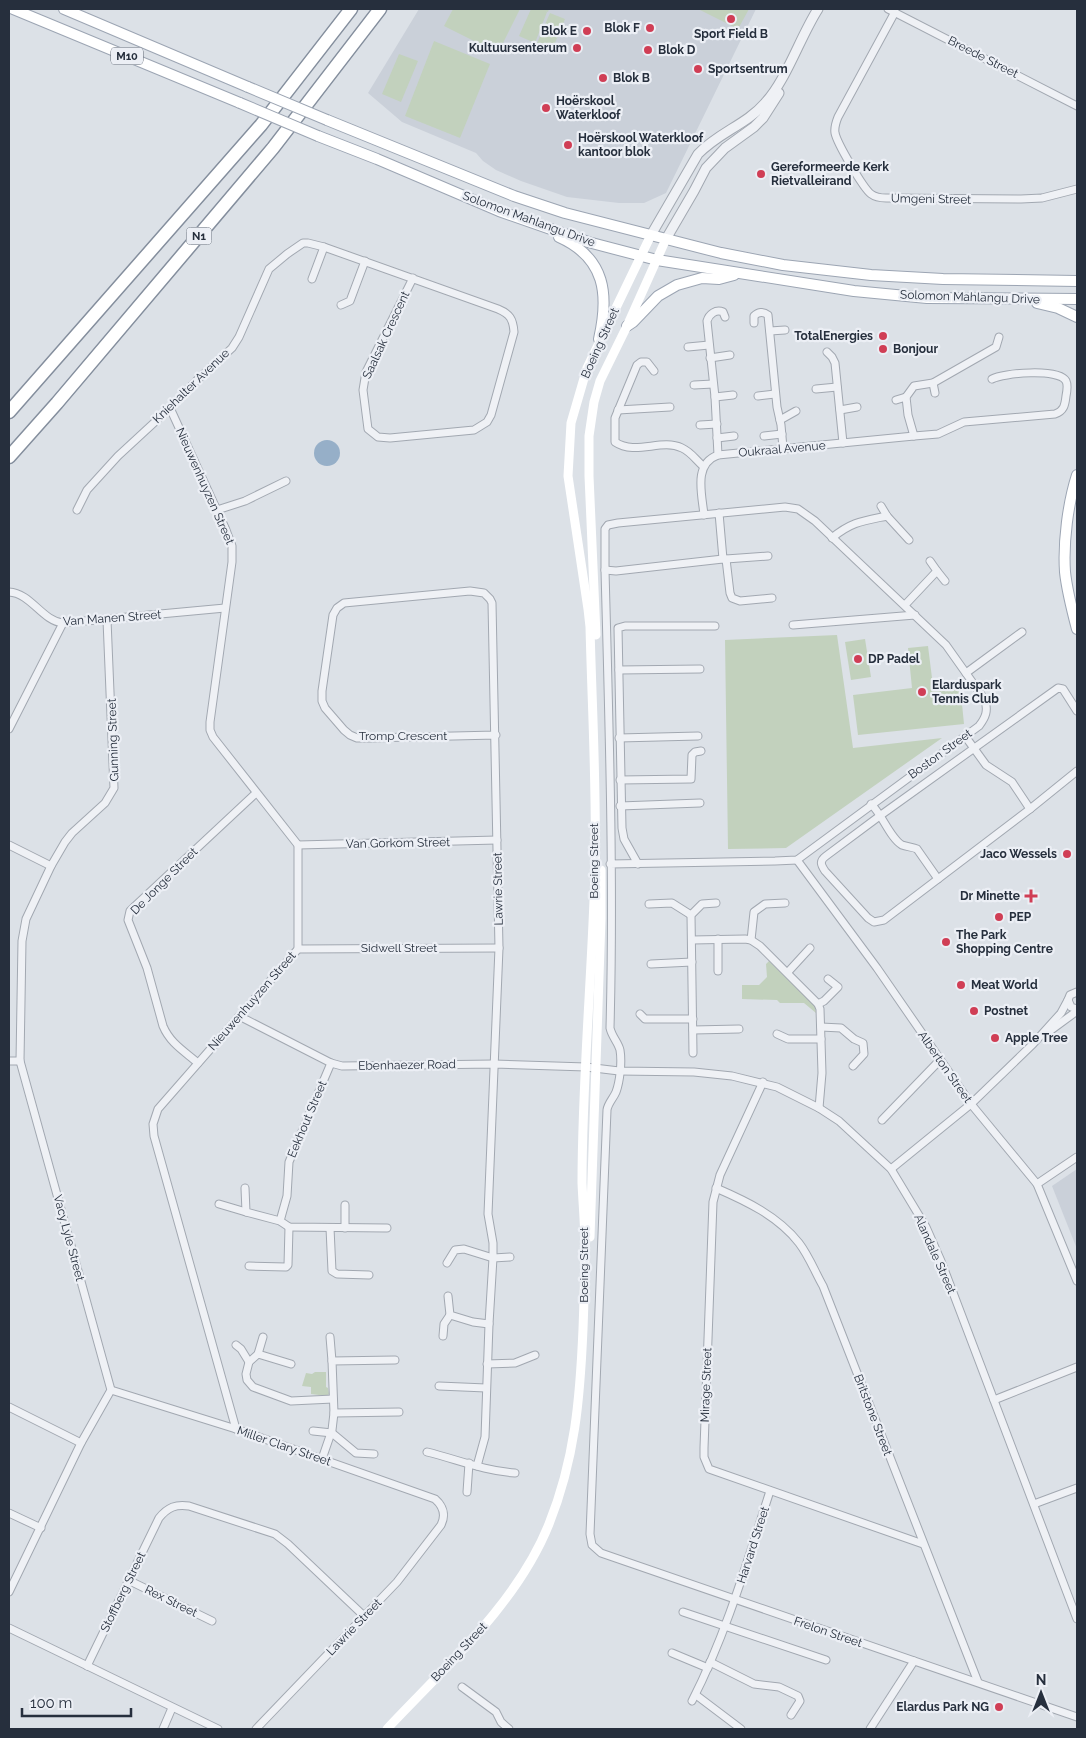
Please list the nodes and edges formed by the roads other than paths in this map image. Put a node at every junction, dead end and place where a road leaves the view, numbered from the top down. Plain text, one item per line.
1 (13, 9) edge
2 (64, 9) edge
3 (351, 9) edge
4 (380, 9) edge
5 (818, 9) edge
6 (823, 9) edge
7 (891, 11) edge
8 (1077, 106) edge
9 (1077, 190) edge
10 (499, 211) junction
11 (651, 235) junction
12 (666, 238) junction
13 (324, 246) junction
14 (640, 256) junction
15 (657, 260) junction
16 (365, 261) junction
17 (740, 274) junction
18 (1077, 274) edge
19 (413, 278) junction
20 (312, 279) dead end
21 (1048, 281) junction
22 (1077, 281) edge
23 (1019, 299) junction
24 (1077, 299) edge
25 (341, 305) dead end
26 (726, 317) dead end
27 (1077, 317) edge
28 (512, 318) joint
29 (754, 323) dead end
30 (627, 326) junction
31 (785, 330) dead end
32 (770, 331) junction
33 (1000, 337) dead end
34 (599, 339) junction
35 (709, 345) junction
36 (688, 347) dead end
37 (827, 352) dead end
38 (730, 355) dead end
39 (710, 358) junction
40 (654, 371) dead end
41 (937, 378) junction
42 (992, 379) dead end
43 (713, 384) junction
44 (694, 385) dead end
45 (837, 387) junction
46 (816, 389) dead end
47 (935, 393) dead end
48 (776, 394) junction
49 (733, 395) dead end
50 (758, 396) dead end
51 (714, 397) junction
52 (906, 397) junction
53 (896, 400) dead end
54 (670, 407) dead end
55 (857, 407) dead end
56 (170, 408) junction
57 (618, 410) junction
58 (840, 410) junction
59 (9, 412) edge
60 (796, 412) dead end
61 (780, 420) junction
62 (716, 424) junction
63 (700, 425) dead end
64 (782, 434) junction
65 (734, 436) dead end
66 (764, 436) dead end
67 (914, 436) junction
68 (718, 438) junction
69 (843, 443) junction
70 (783, 448) junction
71 (718, 455) junction
72 (9, 456) edge
73 (703, 466) junction
74 (1077, 474) edge
75 (286, 481) dead end
76 (881, 506) dead end
77 (77, 510) dead end
78 (217, 510) junction
79 (720, 513) junction
80 (704, 515) junction
81 (887, 516) junction
82 (604, 532) joint
83 (832, 538) junction
84 (909, 540) dead end
85 (768, 556) dead end
86 (725, 560) junction
87 (930, 561) dead end
88 (605, 570) junction
89 (937, 571) junction
90 (944, 581) dead end
91 (9, 592) edge
92 (446, 593) joint
93 (772, 598) dead end
94 (905, 605) junction
95 (225, 608) junction
96 (915, 615) junction
97 (107, 620) junction
98 (63, 623) junction
99 (793, 625) dead end
100 (715, 626) dead end
101 (1077, 629) edge
102 (1022, 632) dead end
103 (700, 668) dead end
104 (619, 670) junction
105 (966, 673) junction
106 (1077, 711) edge
107 (9, 729) edge
108 (496, 735) junction
109 (698, 736) dead end
110 (965, 736) junction
111 (620, 738) junction
112 (975, 749) junction
113 (701, 751) dead end
114 (1077, 771) edge
115 (620, 780) junction
116 (256, 793) junction
117 (700, 804) dead end
118 (871, 804) junction
119 (620, 806) junction
120 (1030, 809) junction
121 (880, 815) junction
122 (497, 840) junction
123 (9, 845) edge
124 (298, 845) junction
125 (797, 860) junction
126 (610, 864) junction
127 (638, 864) junction
128 (50, 866) junction
129 (938, 878) junction
130 (716, 903) dead end
131 (786, 903) dead end
132 (649, 904) dead end
133 (691, 915) junction
134 (718, 939) junction
135 (692, 940) junction
136 (751, 940) junction
137 (499, 948) junction
138 (810, 948) dead end
139 (298, 949) junction
140 (692, 962) junction
141 (651, 964) dead end
142 (718, 971) dead end
143 (788, 972) junction
144 (828, 978) dead end
145 (1077, 992) edge
146 (1068, 1000) junction
147 (818, 1004) junction
148 (1077, 1010) edge
149 (640, 1014) dead end
150 (239, 1016) junction
151 (693, 1019) junction
152 (821, 1027) junction
153 (739, 1029) dead end
154 (693, 1030) junction
155 (777, 1034) dead end
156 (821, 1038) junction
157 (1033, 1044) junction
158 (693, 1053) dead end
159 (940, 1060) junction
160 (9, 1061) edge
161 (20, 1061) junction
162 (198, 1063) junction
163 (331, 1063) junction
164 (494, 1064) junction
165 (853, 1066) dead end
166 (590, 1067) junction
167 (620, 1071) junction
168 (763, 1082) junction
169 (971, 1104) junction
170 (819, 1108) junction
171 (882, 1120) dead end
172 (1077, 1157) edge
173 (891, 1169) junction
174 (1037, 1184) junction
175 (245, 1188) dead end
176 (716, 1188) junction
177 (219, 1204) dead end
178 (345, 1205) dead end
179 (246, 1212) junction
180 (280, 1221) junction
181 (289, 1227) junction
182 (330, 1228) junction
183 (345, 1228) junction
184 (388, 1228) dead end
185 (510, 1257) dead end
186 (493, 1258) junction
187 (447, 1263) dead end
188 (249, 1266) dead end
189 (369, 1275) dead end
190 (1077, 1281) edge
191 (448, 1296) dead end
192 (450, 1315) junction
193 (489, 1324) junction
194 (444, 1336) dead end
195 (263, 1337) dead end
196 (330, 1337) dead end
197 (236, 1345) dead end
198 (258, 1354) junction
199 (535, 1355) dead end
200 (395, 1360) dead end
201 (332, 1361) junction
202 (250, 1362) junction
203 (291, 1364) dead end
204 (487, 1364) junction
205 (1077, 1367) edge
206 (439, 1386) dead end
207 (486, 1388) junction
208 (111, 1390) junction
209 (333, 1399) junction
210 (994, 1400) junction
211 (9, 1407) edge
212 (399, 1412) dead end
213 (334, 1413) junction
214 (236, 1429) junction
215 (313, 1430) dead end
216 (332, 1433) junction
217 (81, 1443) junction
218 (427, 1452) dead end
219 (374, 1454) dead end
220 (322, 1459) junction
221 (468, 1463) junction
222 (477, 1466) junction
223 (514, 1473) dead end
224 (1077, 1488) edge
225 (770, 1491) junction
226 (467, 1492) dead end
227 (1034, 1504) junction
228 (9, 1513) edge
229 (444, 1518) joint
230 (41, 1528) junction
231 (590, 1534) joint
232 (923, 1544) junction
233 (130, 1581) junction
234 (9, 1592) edge
235 (735, 1599) junction
236 (684, 1612) dead end
237 (364, 1616) junction
238 (1077, 1619) edge
239 (212, 1621) dead end
240 (726, 1626) junction
241 (9, 1628) edge
242 (672, 1653) dead end
243 (826, 1660) dead end
244 (914, 1661) junction
245 (709, 1665) junction
246 (87, 1666) junction
247 (978, 1682) junction
248 (462, 1688) dead end
249 (172, 1708) junction
250 (791, 1716) dead end
251 (1077, 1717) edge
252 (163, 1729) edge
253 (218, 1729) edge
254 (256, 1729) edge
255 (386, 1729) edge
256 (391, 1729) edge
257 (509, 1729) edge
258 (741, 1729) edge
259 (870, 1729) edge

1 - 10 main road, Solomon Mahlangu Drive / M10, bridge
2 - 11 main road, Solomon Mahlangu Drive / M10, bridge
3 - 59 highway, N1
4 - 72 highway, N1
5 - 11 street, Boeing Street
6 - 12 street, Boeing Street
7 - 8 street, Breede Street
7 - 9 street, Umgeni Street
10 - 14 main road, Solomon Mahlangu Drive
10 - 34 main road
11 - 12 main road, Solomon Mahlangu Drive
11 - 14 main road, Boeing Street
12 - 15 main road, Boeing Street
12 - 21 main road, Solomon Mahlangu Drive
13 - 16 street, Kniehalter Avenue
13 - 20 street
13 - 56 street, Kniehalter Avenue
14 - 15 main road, Solomon Mahlangu Drive
14 - 34 main road, Boeing Street
15 - 17 main road, Solomon Mahlangu Drive
15 - 30 main road, Boeing Street
16 - 19 street, Kniehalter Avenue
16 - 25 street
17 - 23 main road, Solomon Mahlangu Drive
17 - 30 main road
18 - 21 main road
19 - 28 street, Kniehalter Avenue
19 - 28 street, Saalsak Crescent
21 - 22 main road, Solomon Mahlangu Drive
23 - 24 main road, Solomon Mahlangu Drive
23 - 27 main road
26 - 35 street
29 - 32 street
30 - 166 main road, Boeing Street
31 - 32 street
32 - 48 street
33 - 41 street
34 - 166 main road, Boeing Street
35 - 36 street
35 - 39 street
37 - 45 street
38 - 39 street
39 - 43 street
40 - 57 street
41 - 47 street
41 - 52 street
42 - 67 street, Oukraal Avenue
43 - 44 street
43 - 51 street
45 - 46 street
45 - 58 street
48 - 50 street
48 - 61 street
49 - 51 street
51 - 62 street
52 - 53 street
52 - 67 street
54 - 57 street
55 - 58 street
56 - 77 street, Kniehalter Avenue
56 - 78 street, Nieuwenhuyzen Street
57 - 73 street
58 - 69 street
60 - 61 street
61 - 64 street
62 - 63 street
62 - 68 street
64 - 66 street
64 - 70 street
65 - 68 street
67 - 69 street, Oukraal Avenue
68 - 71 street
69 - 70 street, Oukraal Avenue
70 - 71 street, Oukraal Avenue
71 - 73 street
73 - 80 street
74 - 101 main road
75 - 78 street
76 - 81 street
78 - 95 street, Nieuwenhuyzen Street
79 - 80 street, Boston Street
79 - 83 street, Boston Street
79 - 86 street
80 - 82 street, Boston Street
81 - 83 street
81 - 84 street
82 - 88 street, Boeing Street
83 - 94 street, Boston Street
85 - 86 street
86 - 88 street
86 - 93 street
87 - 89 street
88 - 126 street, Boeing Street
89 - 90 street
89 - 94 street
91 - 98 street, Van Manen Street
92 - 108 street, Lawrie Street
92 - 108 street, Tromp Crescent
94 - 96 street, Boston Street
95 - 97 street, Van Manen Street
95 - 116 street, Nieuwenhuyzen Street
96 - 99 street
96 - 105 street, Boston Street
97 - 98 street, Van Manen Street
97 - 128 street, Gunning Street
98 - 107 street
100 - 104 street
102 - 105 street
103 - 104 street
104 - 111 street
105 - 110 street, Boston Street
106 - 112 street
108 - 122 street, Lawrie Street
109 - 111 street
110 - 112 street
110 - 118 street, Boston Street
111 - 115 street
112 - 120 street
112 - 121 street
113 - 115 street
114 - 120 street
115 - 119 street
116 - 124 street, Nieuwenhuyzen Street
116 - 162 street, De Jonge Street
117 - 119 street
118 - 121 street
118 - 125 street, Boston Street
119 - 127 street
120 - 129 street
121 - 129 street
121 - 129 street
122 - 124 street, Van Gorkom Street
122 - 137 street, Lawrie Street
123 - 128 street
124 - 139 street, Nieuwenhuyzen Street
125 - 127 street
125 - 159 street, Alberton Street
126 - 127 street
126 - 167 street, Boeing Street
128 - 161 street, Vacy Lyle Street
130 - 133 street
131 - 136 street
132 - 133 street
133 - 135 street
134 - 135 street
134 - 136 street
134 - 142 street
135 - 140 street
136 - 143 street
137 - 139 street, Sidwell Street
137 - 164 street, Lawrie Street
138 - 143 street
139 - 150 street, Nieuwenhuyzen Street
140 - 141 street
140 - 151 street
143 - 147 street
144 - 147 street
145 - 146 street
146 - 148 street
146 - 157 street
147 - 152 street
148 - 157 street
149 - 151 street
150 - 162 street, Nieuwenhuyzen Street
150 - 163 street, Ebenhaezer Road
151 - 154 street
152 - 156 street
152 - 165 street
153 - 154 street
154 - 158 street
155 - 156 street
156 - 170 street
157 - 169 street
159 - 169 street, Alberton Street
159 - 171 street
160 - 161 street
161 - 208 street, Vacy Lyle Street
162 - 214 street, Nieuwenhuyzen Street
163 - 164 street, Ebenhaezer Road
163 - 180 street, Eekhout Street
164 - 166 street, Ebenhaezer Road
164 - 186 street, Lawrie Street
166 - 167 street, Alandale Street
166 - 255 main road, Boeing Street
166 - 256 main road, Boeing Street
167 - 168 street, Alandale Street
167 - 231 street, Boeing Street
168 - 170 street, Alandale Street
168 - 176 street, Mirage Street
169 - 173 street
169 - 174 street, Alberton Street
170 - 173 street, Alandale Street
172 - 174 street
173 - 210 street, Alandale Street
174 - 190 street, Alberton Street
175 - 179 street
176 - 225 street, Mirage Street
176 - 232 street, Britstone Street
177 - 179 street
178 - 183 street
179 - 180 street
180 - 181 street
181 - 182 street
181 - 188 street
182 - 183 street
182 - 189 street
183 - 184 street
185 - 186 street
186 - 187 street
186 - 193 street, Lawrie Street
191 - 192 street
192 - 193 street
192 - 194 street
193 - 204 street, Lawrie Street
195 - 198 street
196 - 201 street
197 - 202 street
198 - 202 street
198 - 203 street
199 - 204 street
200 - 201 street
201 - 209 street
202 - 209 street
204 - 207 street, Lawrie Street
205 - 210 street
206 - 207 street
207 - 222 street, Lawrie Street
208 - 214 street, Miller Clary Street
208 - 217 street
209 - 213 street
210 - 227 street, Alandale Street
211 - 217 street
212 - 213 street
213 - 216 street
214 - 220 street, Miller Clary Street
215 - 216 street
216 - 219 street
216 - 220 street
217 - 230 street
218 - 221 street
220 - 229 street, Miller Clary Street
221 - 222 street
221 - 226 street
222 - 223 street
224 - 227 street
225 - 232 street, Mirage Street
225 - 235 street, Harvard Street
227 - 238 street, Alandale Street
228 - 230 street
229 - 237 street, Lawrie Street
230 - 234 street
231 - 235 street, Frelon Street
232 - 247 street, Britstone Street
233 - 237 street, Stoffberg Street
233 - 239 street, Rex Street
233 - 246 street, Stoffberg Street
235 - 240 street, Harvard Street
235 - 244 street, Frelon Street
236 - 240 street
237 - 254 street, Lawrie Street
240 - 243 street
240 - 245 street, Harvard Street
241 - 246 street
242 - 245 street
244 - 247 street, Frelon Street
244 - 259 street
245 - 250 street
245 - 258 street, Harvard Street
246 - 249 street
247 - 251 street, Frelon Street
248 - 257 street
249 - 252 street
249 - 253 street

